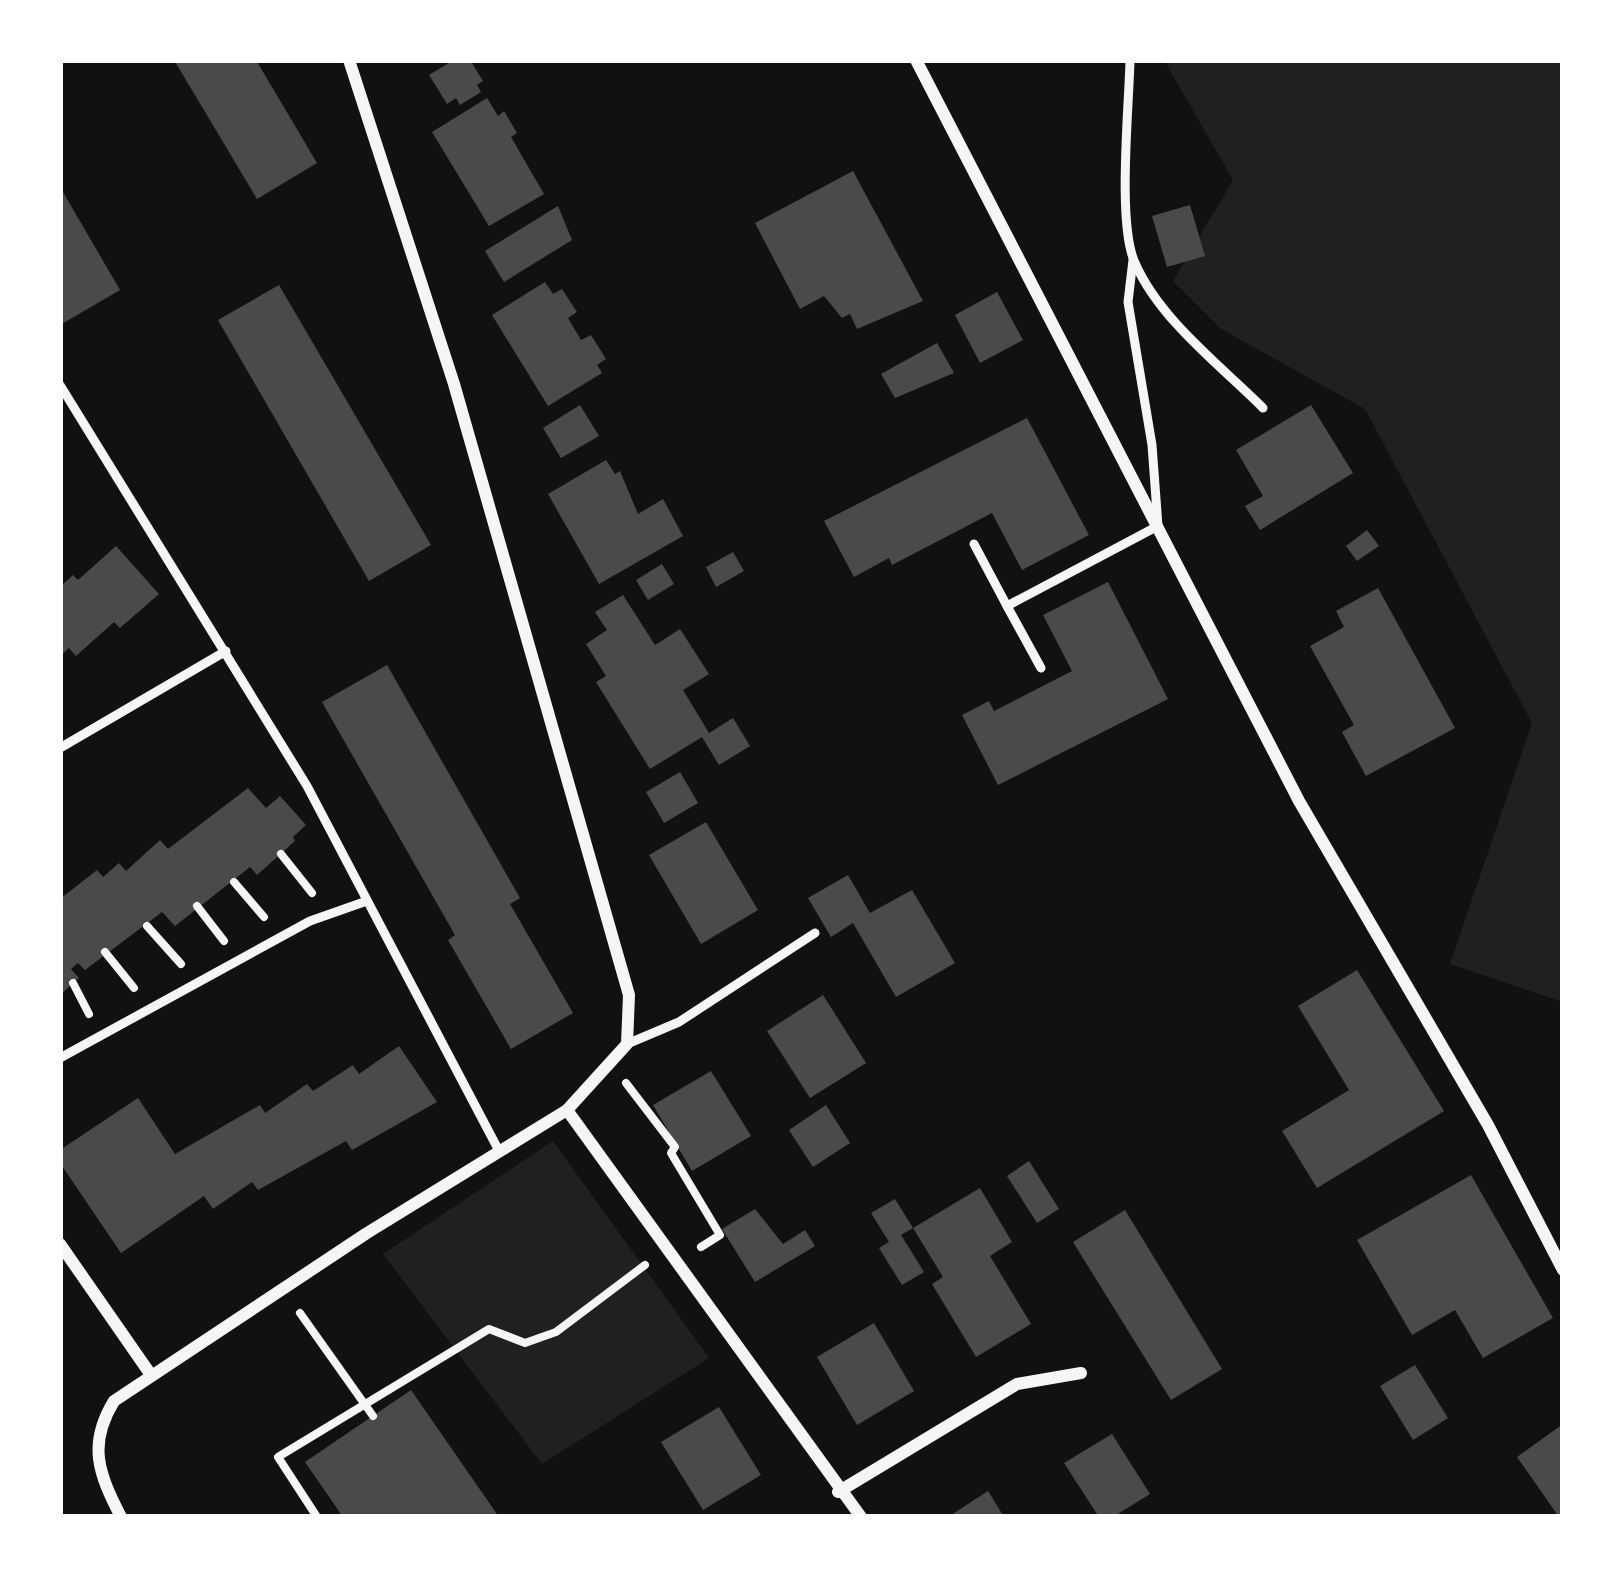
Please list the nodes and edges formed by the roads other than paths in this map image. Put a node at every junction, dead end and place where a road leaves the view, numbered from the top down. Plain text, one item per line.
1 (349, 60) edge
2 (916, 60) edge
3 (1130, 60) edge
4 (1133, 260) junction
5 (60, 385) edge
6 (1263, 409) dead end
7 (1158, 526) junction
8 (974, 544) dead end
9 (1007, 606) junction
10 (226, 651) junction
11 (1041, 668) dead end
12 (60, 748) edge
13 (364, 902) junction
14 (815, 933) dead end
15 (626, 1044) junction
16 (60, 1058) edge
17 (567, 1109) junction
18 (498, 1149) junction
19 (60, 1244) edge
20 (1563, 1270) edge
21 (1081, 1373) dead end
22 (151, 1375) junction
23 (838, 1492) junction
24 (122, 1517) edge
25 (861, 1517) edge

1 - 15 street
2 - 7 street
3 - 4 lane
4 - 6 lane
4 - 7 lane
5 - 10 lane
7 - 9 lane
7 - 20 street
8 - 9 lane
9 - 11 lane
10 - 12 lane
10 - 13 lane
13 - 16 lane
13 - 18 lane
14 - 15 lane
15 - 17 street
17 - 18 street
17 - 23 street
18 - 22 street
19 - 22 street
21 - 23 street
22 - 24 street
23 - 25 street

